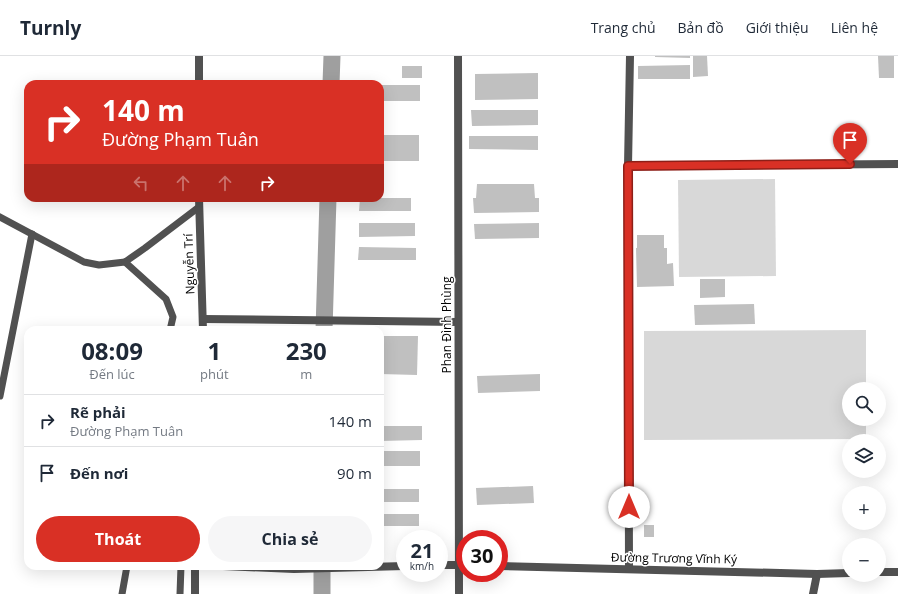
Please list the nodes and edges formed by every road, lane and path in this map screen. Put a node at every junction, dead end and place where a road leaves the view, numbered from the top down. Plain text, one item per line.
1 (199, 56) edge
2 (458, 56) edge
3 (630, 56) edge
4 (199, 80) edge
5 (898, 164) edge
6 (628, 166) junction
7 (199, 202) edge
8 (199, 207) junction
9 (0, 217) edge
10 (32, 234) junction
11 (125, 262) junction
12 (203, 319) junction
13 (458, 322) junction
14 (171, 326) edge
15 (203, 326) edge
16 (0, 396) edge
17 (461, 530) edge
18 (384, 566) edge
19 (396, 566) edge
20 (508, 566) edge
21 (629, 569) junction
22 (126, 570) edge
23 (181, 570) edge
24 (195, 570) edge
25 (886, 572) edge
26 (898, 572) edge
27 (842, 573) edge
28 (818, 574) junction
29 (460, 582) edge
30 (122, 594) edge
31 (180, 594) edge
32 (195, 594) edge
33 (459, 594) edge
34 (813, 594) edge

1 - 4 street
2 - 13 street, Phan Đình Phùng
3 - 6 street
5 - 6 street
6 - 21 street
7 - 8 street, Nguyễn Trí
8 - 11 lane
8 - 12 street, Nguyễn Trí
9 - 10 lane
10 - 11 lane
10 - 16 lane
11 - 14 lane
12 - 13 street
12 - 15 street, Nguyễn Trí
13 - 17 street, Phan Đình Phùng
18 - 19 street
20 - 21 street, Đường Trương Vĩnh Ký
21 - 28 street, Đường Trương Vĩnh Ký
22 - 30 lane
23 - 31 lane
24 - 32 street
25 - 26 street
27 - 28 street, Đường Trương Vĩnh Ký
28 - 34 street
29 - 33 street, Phan Đình Phùng

